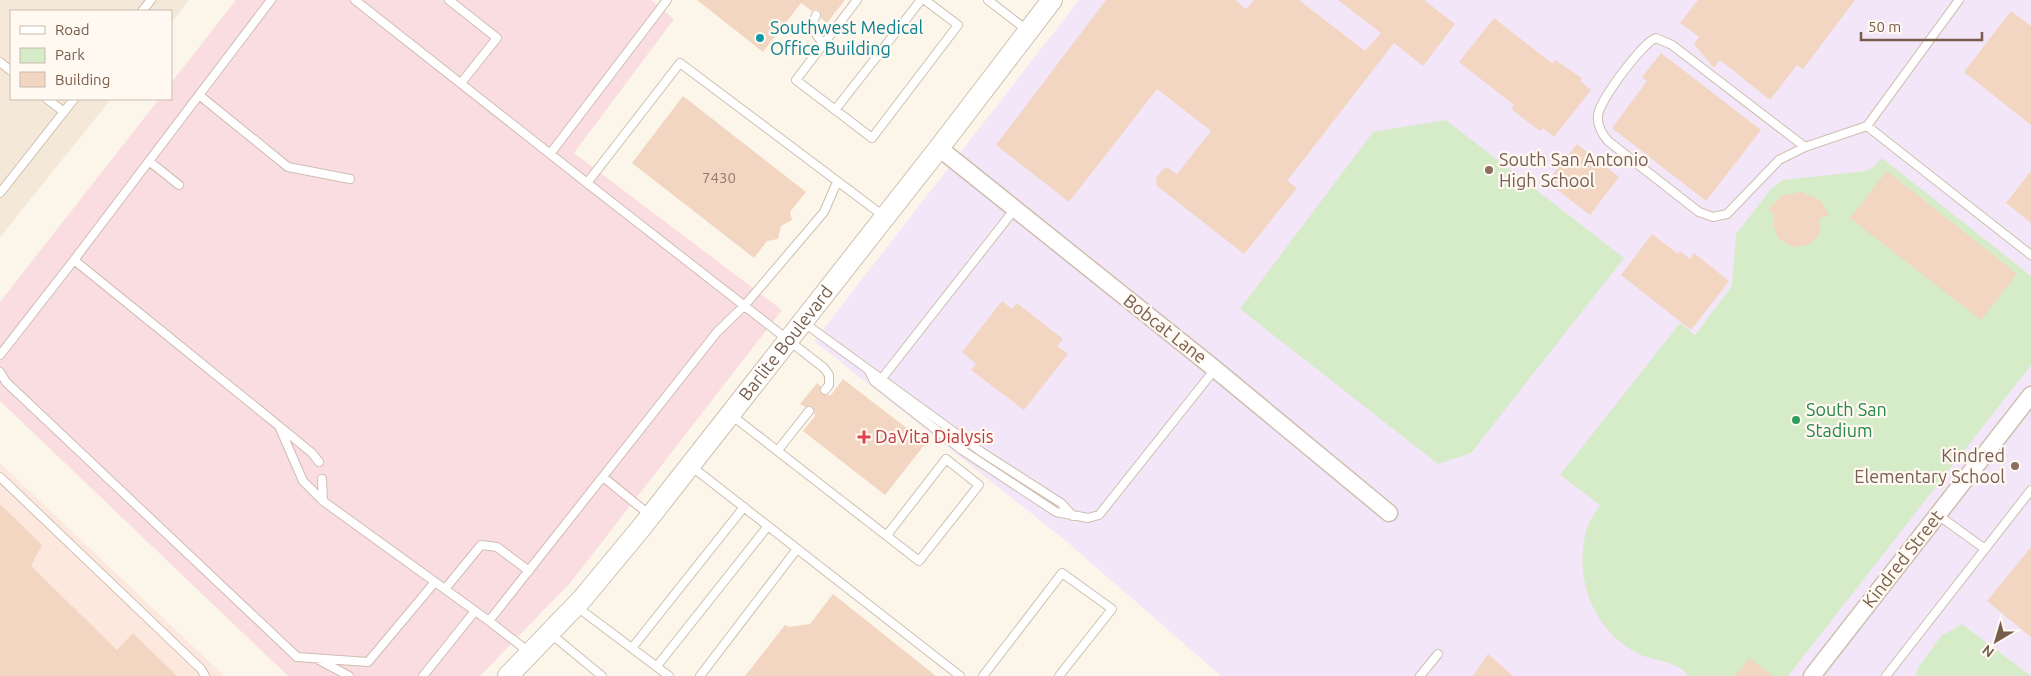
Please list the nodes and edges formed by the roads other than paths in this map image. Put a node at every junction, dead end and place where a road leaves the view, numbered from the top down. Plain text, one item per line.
1 (151, 0) edge
2 (271, 0) edge
3 (355, 0) edge
4 (449, 0) edge
5 (667, 0) edge
6 (856, 0) edge
7 (921, 0) edge
8 (925, 0) edge
9 (988, 0) edge
10 (1052, 0) edge
11 (1959, 0) edge
12 (143, 10) edge
13 (816, 15) dead end
14 (1028, 31) junction
15 (823, 44) junction
16 (0, 62) edge
17 (10, 70) edge
18 (461, 84) junction
19 (199, 95) junction
20 (48, 100) edge
21 (73, 100) edge
22 (835, 110) junction
23 (64, 112) junction
24 (1867, 126) junction
25 (1806, 147) junction
26 (939, 148) junction
27 (550, 154) junction
28 (149, 161) junction
29 (350, 179) dead end
30 (837, 182) junction
31 (587, 183) junction
32 (179, 185) dead end
33 (0, 193) edge
34 (1014, 210) junction
35 (884, 217) junction
36 (2031, 255) edge
37 (74, 260) junction
38 (745, 305) junction
39 (802, 321) junction
40 (788, 338) junction
41 (0, 355) edge
42 (1215, 369) junction
43 (869, 371) junction
44 (0, 372) edge
45 (882, 377) junction
46 (825, 390) dead end
47 (2028, 405) edge
48 (809, 411) dead end
49 (730, 414) junction
50 (279, 426) junction
51 (778, 450) junction
52 (319, 462) dead end
53 (690, 465) junction
54 (0, 477) edge
55 (603, 477) junction
56 (322, 479) dead end
57 (2031, 490) edge
58 (323, 501) junction
59 (744, 507) junction
60 (1389, 513) dead end
61 (1938, 515) junction
62 (650, 516) junction
63 (1073, 516) junction
64 (768, 526) junction
65 (887, 536) junction
66 (798, 549) junction
67 (1984, 549) junction
68 (528, 572) junction
69 (434, 582) junction
70 (445, 589) junction
71 (576, 605) junction
72 (475, 611) junction
73 (489, 621) junction
74 (549, 633) junction
75 (632, 648) junction
76 (530, 653) junction
77 (1438, 654) dead end
78 (316, 658) junction
79 (657, 666) junction
80 (205, 676) edge
81 (349, 676) edge
82 (423, 676) edge
83 (508, 676) edge
84 (602, 676) edge
85 (669, 676) edge
86 (700, 676) edge
87 (960, 676) edge
88 (983, 676) edge
89 (1059, 676) edge
90 (1420, 676) edge
91 (1812, 676) edge
92 (1886, 676) edge

1 - 12 lane
2 - 19 lane
3 - 18 lane
4 - 18 lane
5 - 27 lane
6 - 15 lane
7 - 22 lane
8 - 22 lane
9 - 14 lane
10 - 14 street, Barlite Boulevard
11 - 24 lane
13 - 15 lane
14 - 26 street, Barlite Boulevard
15 - 22 lane
16 - 17 lane
18 - 27 lane
19 - 28 lane
19 - 29 lane
20 - 23 lane
21 - 23 lane
23 - 33 lane
24 - 25 lane
24 - 36 lane
25 - 25 lane
26 - 34 street, Bobcat Lane
26 - 35 street, Barlite Boulevard
27 - 31 lane
28 - 32 lane
28 - 37 lane
30 - 31 lane
30 - 35 lane
30 - 38 lane
31 - 38 lane
34 - 42 street, Bobcat Lane
34 - 45 lane
35 - 39 street, Barlite Boulevard
37 - 41 lane
37 - 50 lane
38 - 40 lane
38 - 55 lane
39 - 40 street, Barlite Boulevard
39 - 43 lane
40 - 46 lane
40 - 49 street, Barlite Boulevard
42 - 60 street, Bobcat Lane
42 - 63 lane
43 - 45 lane
43 - 63 lane
44 - 78 lane
45 - 63 lane
47 - 61 street, Kindred Street
48 - 51 lane
49 - 51 lane
49 - 53 street, Barlite Boulevard
50 - 52 lane
50 - 58 lane
51 - 65 lane
53 - 59 lane
53 - 62 street, Barlite Boulevard
54 - 80 lane
55 - 62 lane
55 - 68 lane
56 - 58 lane
57 - 67 lane
58 - 69 lane
59 - 64 lane
59 - 75 lane
61 - 67 lane
61 - 91 street, Kindred Street
62 - 71 street, Barlite Boulevard
64 - 66 lane
64 - 79 lane
65 - 65 lane
66 - 86 lane
66 - 87 lane
67 - 92 lane
68 - 70 lane
68 - 73 lane
69 - 70 lane
69 - 78 lane
70 - 72 lane
71 - 74 street, Barlite Boulevard
71 - 75 lane
72 - 73 lane
72 - 82 lane
73 - 76 lane
74 - 76 street, Barlite Boulevard
74 - 84 lane
75 - 79 lane
76 - 83 street, Barlite Boulevard
77 - 90 lane
78 - 81 lane
79 - 85 lane
88 - 89 lane

